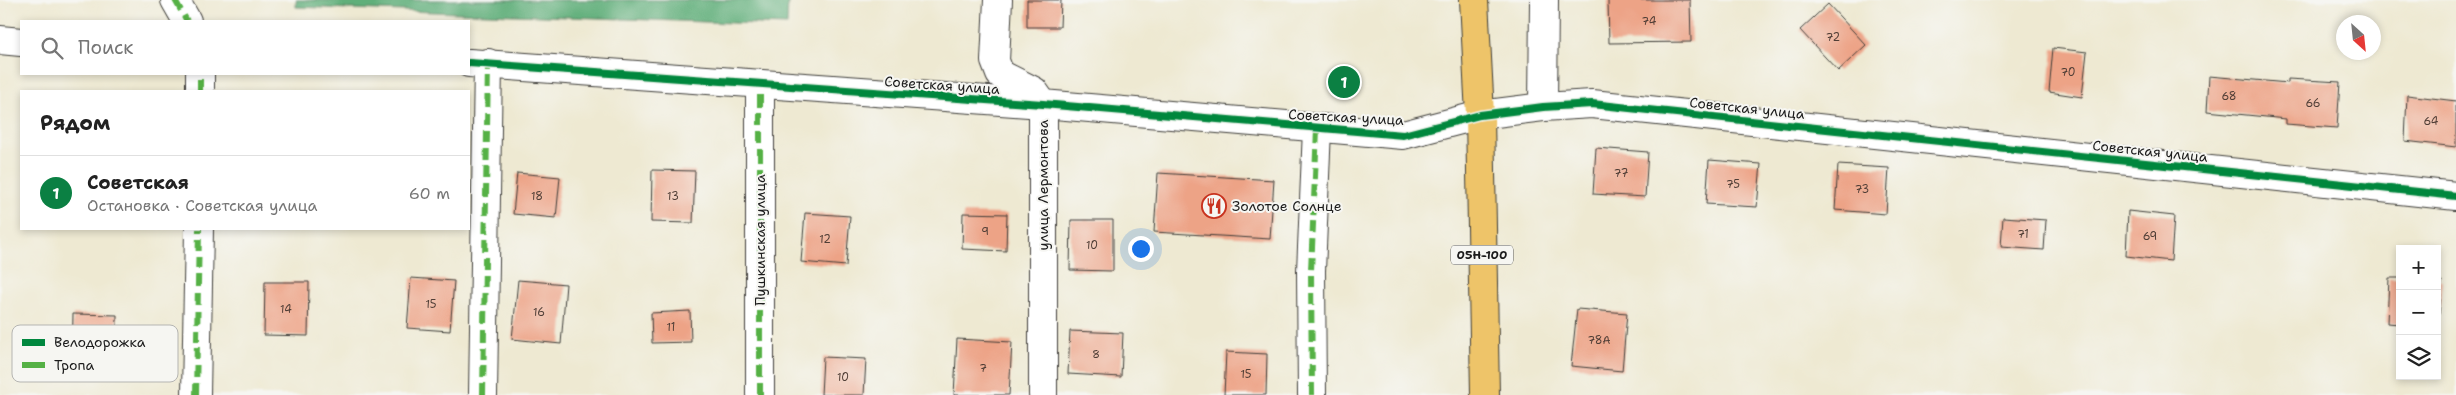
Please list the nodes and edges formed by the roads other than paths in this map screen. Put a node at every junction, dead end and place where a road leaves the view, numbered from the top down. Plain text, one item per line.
1 (175, 0) edge
2 (998, 0) edge
3 (1474, 0) edge
4 (1544, 0) edge
5 (186, 20) edge
6 (0, 40) edge
7 (20, 42) edge
8 (478, 63) edge
9 (200, 75) edge
10 (760, 85) junction
11 (200, 90) edge
12 (1043, 104) junction
13 (1543, 107) junction
14 (1480, 115) junction
15 (1316, 129) junction
16 (2456, 196) edge
17 (198, 230) edge
18 (196, 395) edge
19 (483, 395) edge
20 (760, 395) edge
21 (1042, 395) edge
22 (1312, 395) edge
23 (1485, 395) edge

1 - 5 street
2 - 12 street, улица Лермонтова
3 - 14 main road, 05Н-100
4 - 13 street
6 - 7 street
8 - 10 street, Советская улица
8 - 19 street
9 - 11 street
10 - 12 street, Советская улица
10 - 20 street, Пушкинская улица
12 - 15 street, Советская улица
12 - 21 street, улица Лермонтова
13 - 14 street, Советская улица
13 - 16 street, Советская улица
14 - 15 street, Советская улица
14 - 23 main road, 05Н-100
15 - 22 street
17 - 18 street

